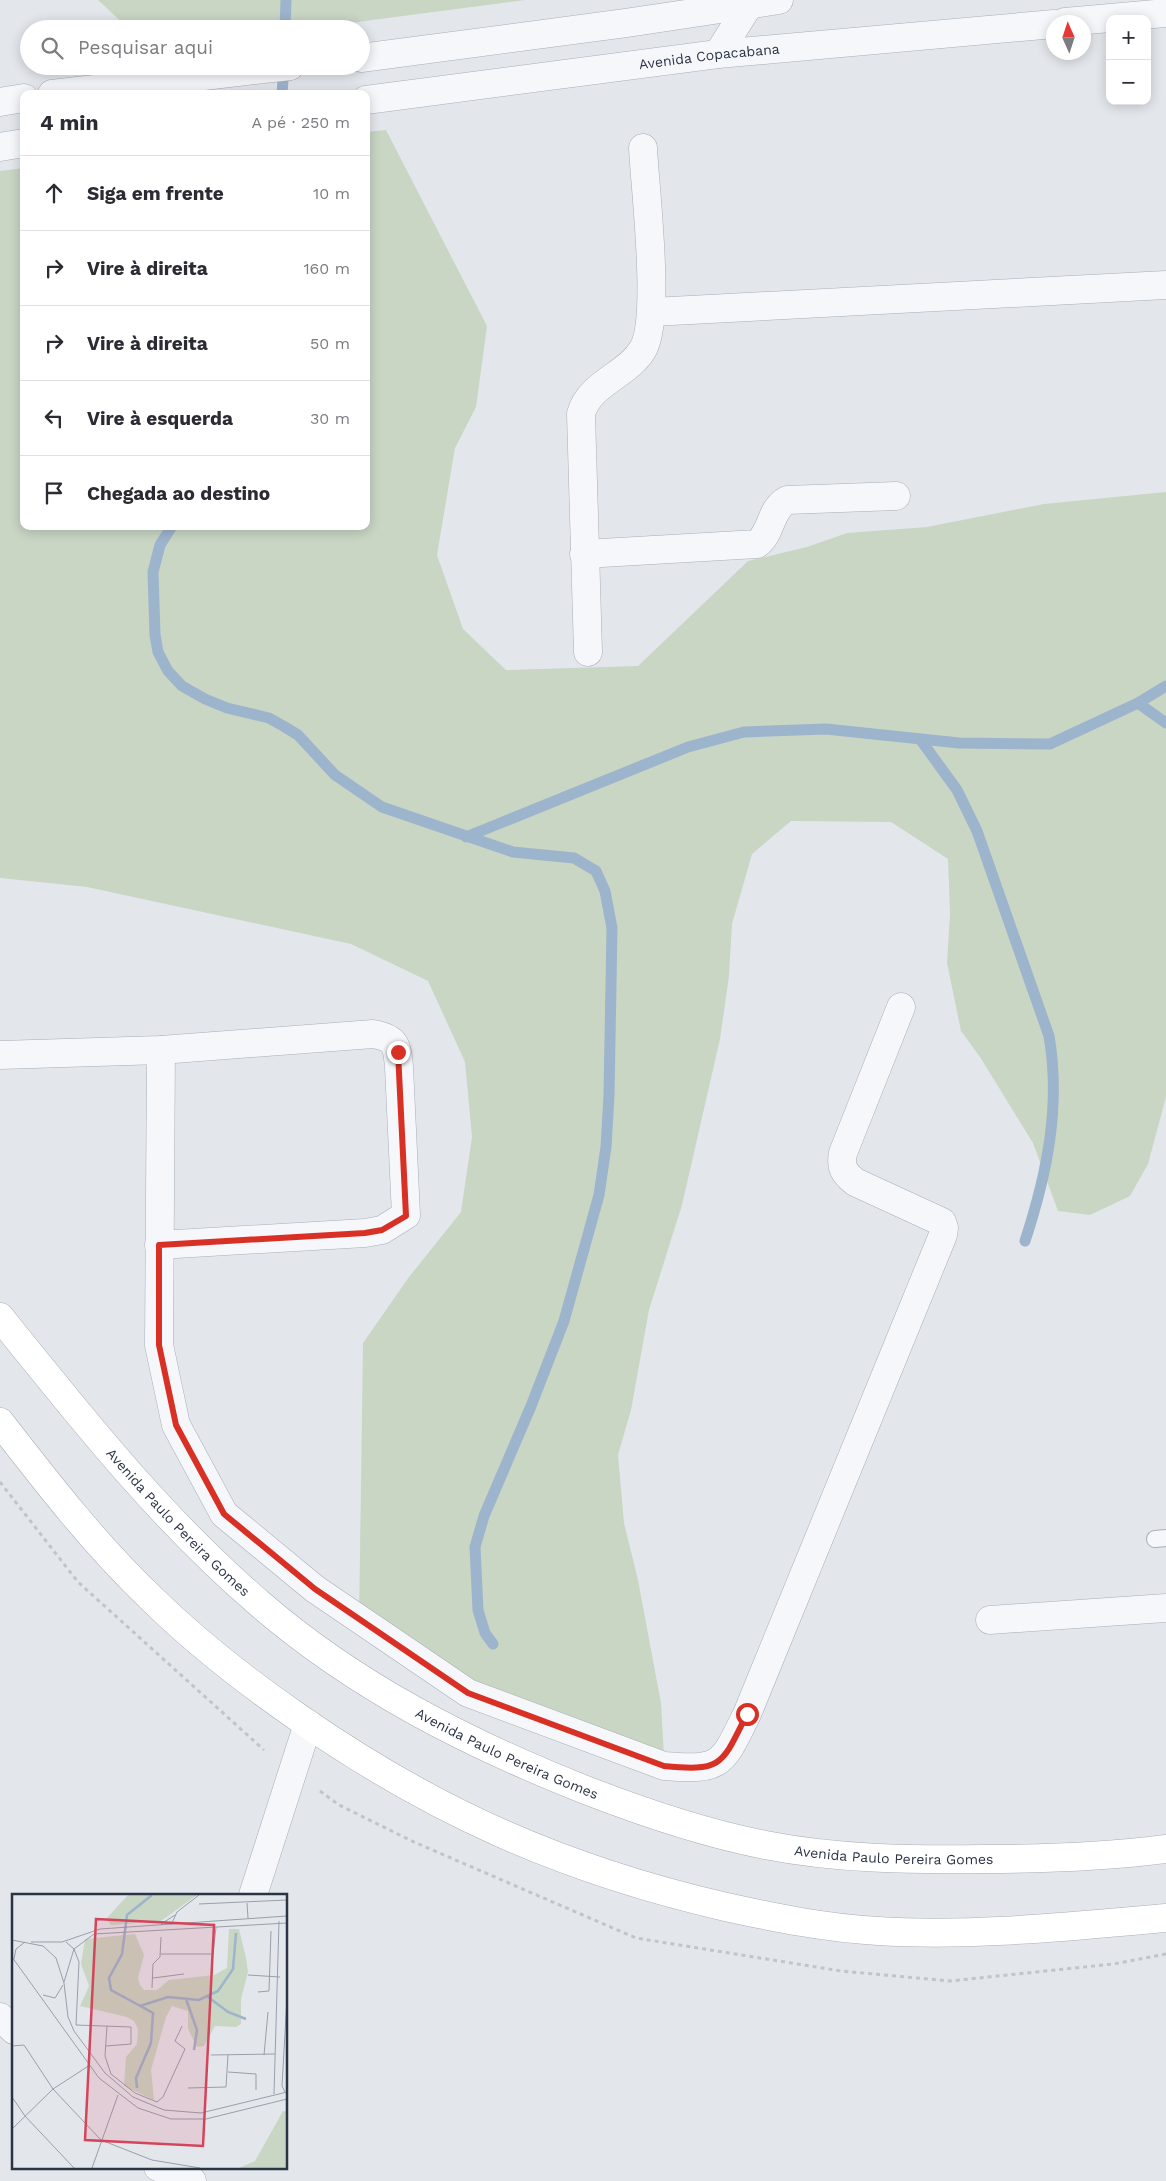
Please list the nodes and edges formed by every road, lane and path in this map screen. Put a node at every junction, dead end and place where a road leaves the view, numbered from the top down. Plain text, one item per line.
1 (658, 0) edge
2 (779, 0) edge
3 (752, 2) edge
4 (1166, 13) edge
5 (1091, 20) edge
6 (626, 23) junction
7 (1046, 25) edge
8 (718, 54) junction
9 (373, 57) edge
10 (214, 75) edge
11 (86, 90) edge
12 (20, 99) edge
13 (370, 100) edge
14 (0, 102) edge
15 (20, 144) edge
16 (0, 147) edge
17 (643, 148) dead end
18 (1166, 285) edge
19 (652, 312) junction
20 (896, 496) dead end
21 (584, 554) junction
22 (588, 652) dead end
23 (901, 1007) dead end
24 (161, 1050) junction
25 (0, 1055) edge
26 (159, 1245) junction
27 (0, 1316) edge
28 (5, 1438) edge
29 (1166, 1608) edge
30 (990, 1620) dead end
31 (308, 1724) junction
32 (1166, 1849) edge
33 (253, 1894) edge
34 (1166, 1918) edge
35 (0, 2017) edge
36 (12, 2028) edge
37 (160, 2172) edge
38 (192, 2181) edge

1 - 6 street
2 - 3 street
3 - 6 street
3 - 8 street
4 - 5 street
6 - 9 street
7 - 8 street, Avenida Copacabana
8 - 13 street, Avenida Copacabana
10 - 11 street
12 - 14 street
15 - 16 street
17 - 19 street
18 - 19 street
19 - 21 street
20 - 21 street
21 - 22 street
23 - 26 street
24 - 25 street
24 - 26 street
24 - 26 street
27 - 32 main road, Avenida Paulo Pereira Gomes
28 - 31 main road
29 - 30 street
31 - 33 street
31 - 34 main road
35 - 36 street
37 - 38 street

